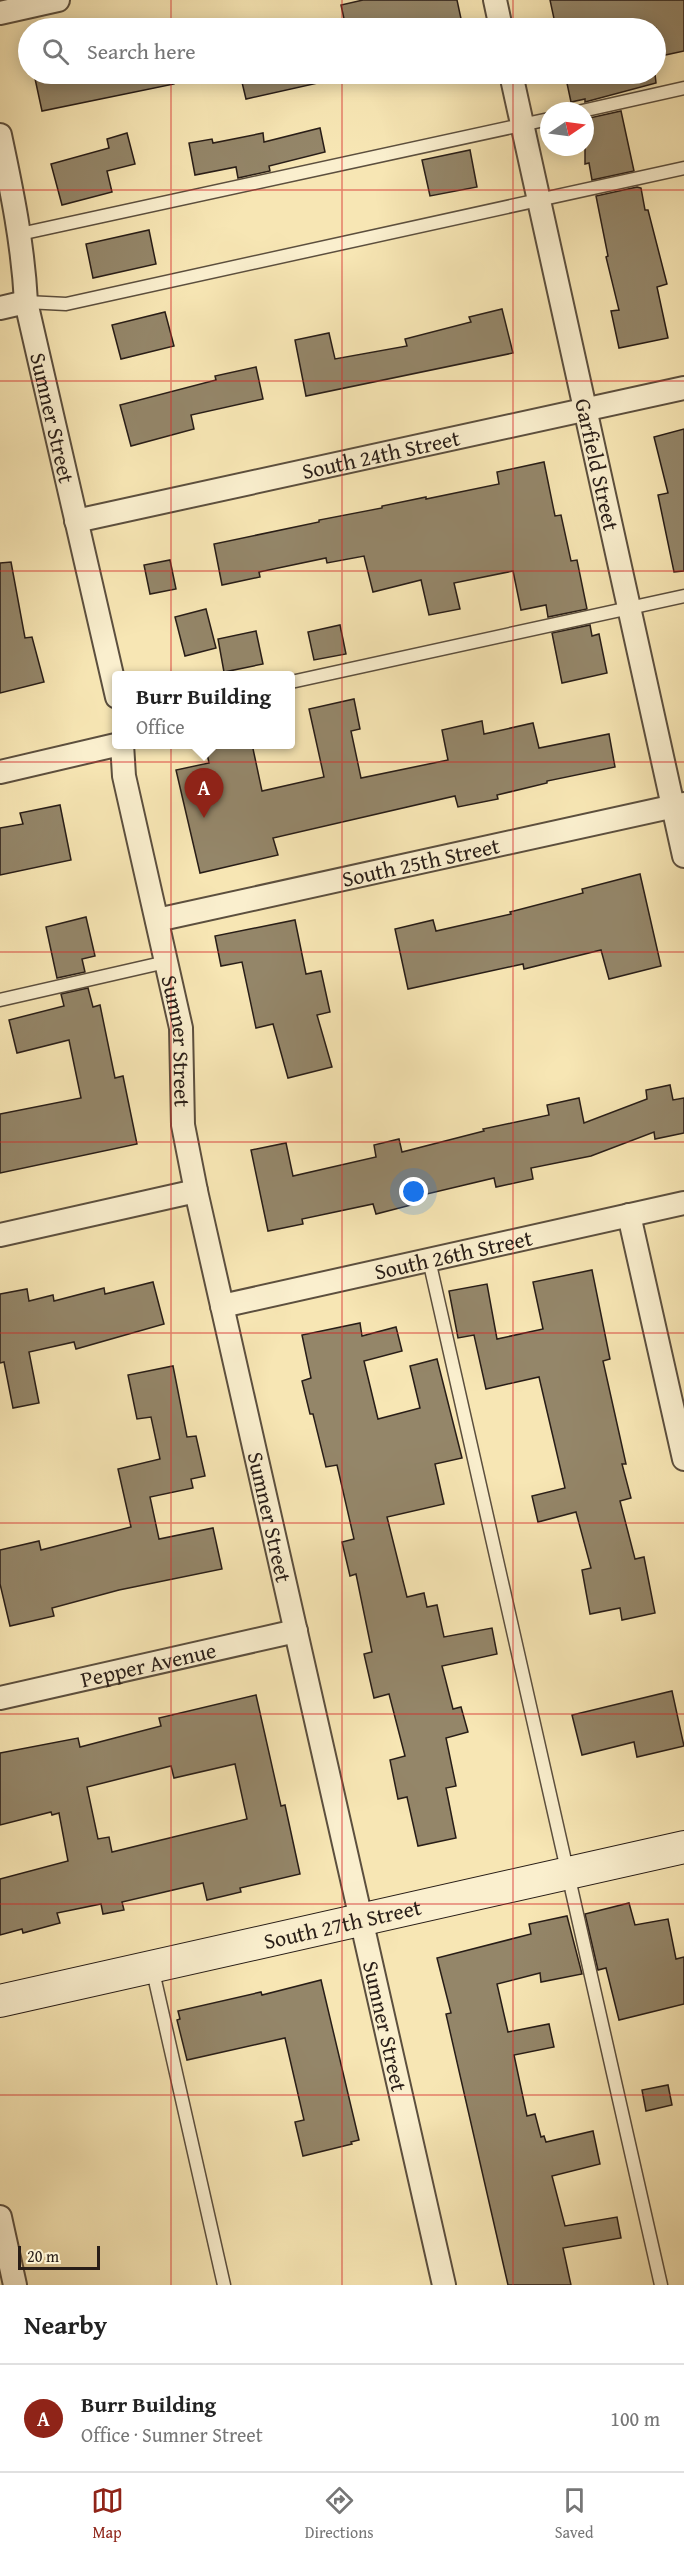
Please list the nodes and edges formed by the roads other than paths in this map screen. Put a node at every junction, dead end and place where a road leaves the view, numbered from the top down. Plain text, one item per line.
1 (58, 0) edge
2 (495, 0) edge
3 (0, 13) edge
4 (499, 18) edge
5 (513, 84) edge
6 (684, 88) edge
7 (594, 108) edge
8 (540, 120) edge
9 (522, 125) junction
10 (0, 135) edge
11 (684, 168) edge
12 (539, 199) junction
13 (20, 234) junction
14 (26, 302) junction
15 (0, 308) edge
16 (684, 388) edge
17 (585, 409) junction
18 (76, 521) junction
19 (684, 596) edge
20 (629, 608) junction
21 (112, 676) edge
22 (295, 681) edge
23 (112, 746) edge
24 (121, 749) edge
25 (0, 772) edge
26 (679, 806) edge
27 (684, 856) edge
28 (157, 920) junction
29 (166, 962) junction
30 (0, 1000) edge
31 (196, 1191) junction
32 (684, 1203) edge
33 (629, 1215) junction
34 (0, 1235) edge
35 (429, 1260) junction
36 (222, 1306) junction
37 (684, 1459) edge
38 (296, 1631) junction
39 (0, 1698) edge
40 (684, 1847) edge
41 (568, 1873) junction
42 (362, 1920) junction
43 (152, 1967) junction
44 (0, 2001) edge
45 (0, 2217) edge
46 (15, 2285) edge
47 (224, 2285) edge
48 (444, 2285) edge
49 (661, 2285) edge

1 - 3 street
2 - 4 street
5 - 9 street, Garfield Street
6 - 7 lane
8 - 9 lane
9 - 12 street, Garfield Street
9 - 13 lane
10 - 13 street, Sumner Street
11 - 12 lane
12 - 14 lane
12 - 17 street, Garfield Street
13 - 14 street, Sumner Street
14 - 15 street
14 - 18 street, Sumner Street
16 - 17 street, South 24th Street
17 - 18 street, South 24th Street
17 - 20 street, Garfield Street
18 - 21 street, Sumner Street
19 - 20 lane
20 - 22 lane
20 - 26 street, Garfield Street
23 - 25 street
24 - 28 street, Sumner Street
26 - 27 street, Garfield Street
26 - 28 street, South 25th Street
28 - 29 street, Sumner Street
29 - 30 lane
29 - 31 street, Sumner Street
31 - 34 street
31 - 36 street, Sumner Street
32 - 33 street, South 26th Street
33 - 35 street, South 26th Street
33 - 37 street
35 - 36 street, South 26th Street
35 - 41 lane
36 - 38 street, Sumner Street
38 - 39 street, Pepper Avenue
38 - 42 street, Sumner Street
40 - 41 main road, South 27th Street
41 - 42 main road, South 27th Street
41 - 49 lane
42 - 43 main road, South 27th Street
42 - 48 street, Sumner Street
43 - 44 main road, South 27th Street
43 - 47 lane
45 - 46 street

